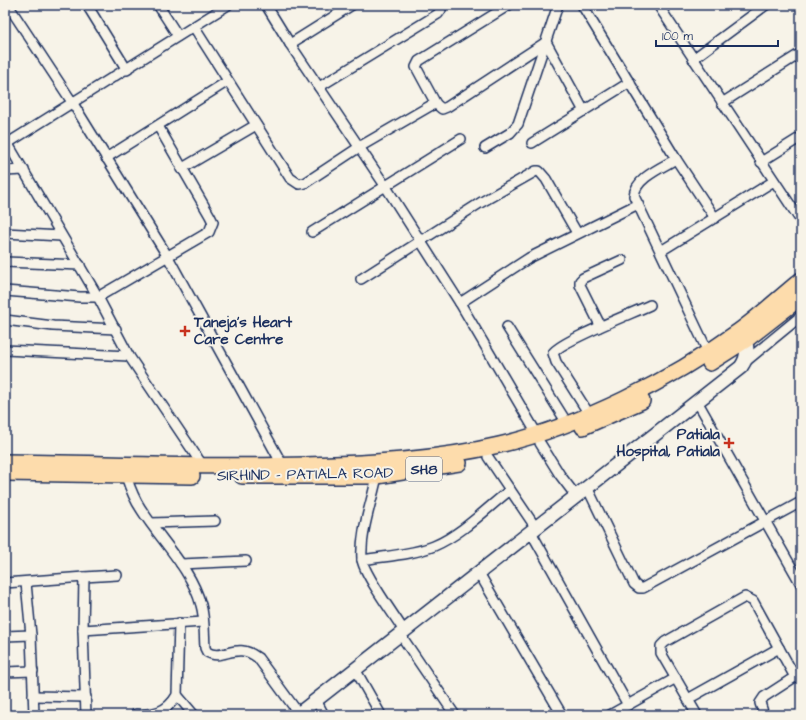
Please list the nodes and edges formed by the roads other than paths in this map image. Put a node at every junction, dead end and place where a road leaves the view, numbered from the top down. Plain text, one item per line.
1 (8, 5) edge
2 (87, 5) edge
3 (158, 5) edge
4 (228, 5) edge
5 (266, 5) edge
6 (352, 5) edge
7 (440, 5) edge
8 (509, 5) edge
9 (558, 5) edge
10 (582, 5) edge
11 (658, 5) edge
12 (766, 5) edge
13 (194, 27) junction
14 (178, 36) junction
15 (546, 42) junction
16 (290, 44) junction
17 (801, 53) edge
18 (693, 59) junction
19 (127, 70) junction
20 (228, 82) junction
21 (630, 82) junction
22 (319, 87) junction
23 (72, 102) junction
24 (722, 103) junction
25 (436, 104) junction
26 (584, 111) junction
27 (256, 125) junction
28 (158, 126) junction
29 (801, 137) edge
30 (461, 139) dead end
31 (6, 141) edge
32 (532, 143) dead end
33 (361, 146) junction
34 (485, 148) dead end
35 (106, 158) junction
36 (676, 159) junction
37 (762, 162) junction
38 (181, 169) junction
39 (24, 170) junction
40 (5, 171) edge
41 (774, 181) junction
42 (386, 187) junction
43 (638, 204) junction
44 (715, 218) junction
45 (801, 221) edge
46 (312, 232) dead end
47 (5, 233) edge
48 (577, 233) junction
49 (61, 236) junction
50 (420, 240) junction
51 (661, 251) junction
52 (168, 257) junction
53 (622, 260) dead end
54 (5, 262) edge
55 (80, 266) junction
56 (361, 279) dead end
57 (801, 280) edge
58 (5, 291) edge
59 (98, 297) junction
60 (801, 297) edge
61 (460, 303) junction
62 (650, 305) dead end
63 (801, 316) edge
64 (5, 320) edge
65 (507, 327) dead end
66 (599, 327) junction
67 (116, 329) junction
68 (743, 335) junction
69 (5, 350) edge
70 (708, 352) junction
71 (129, 356) junction
72 (745, 362) junction
73 (697, 402) junction
74 (589, 414) junction
75 (567, 423) junction
76 (539, 439) junction
77 (488, 457) junction
78 (5, 462) edge
79 (203, 466) junction
80 (283, 466) junction
81 (378, 470) junction
82 (5, 473) edge
83 (126, 476) junction
84 (586, 487) junction
85 (510, 490) junction
86 (576, 496) junction
87 (801, 502) edge
88 (215, 521) dead end
89 (765, 521) junction
90 (151, 523) junction
91 (533, 530) junction
92 (246, 560) dead end
93 (362, 560) junction
94 (181, 564) junction
95 (479, 573) junction
96 (117, 575) dead end
97 (84, 577) junction
98 (800, 578) edge
99 (5, 583) edge
100 (26, 583) junction
101 (203, 622) junction
102 (179, 623) junction
103 (83, 630) junction
104 (402, 632) junction
105 (31, 635) junction
106 (5, 636) edge
107 (779, 648) junction
108 (355, 669) junction
109 (33, 671) junction
110 (5, 672) edge
111 (798, 675) edge
112 (676, 678) junction
113 (34, 696) junction
114 (177, 696) junction
115 (86, 697) junction
116 (688, 699) junction
117 (316, 700) junction
118 (628, 705) junction
119 (136, 714) dead end
120 (159, 714) edge
121 (298, 714) edge
122 (34, 715) edge
123 (86, 715) edge
124 (194, 715) edge
125 (324, 715) edge
126 (381, 715) edge
127 (455, 715) edge
128 (562, 715) edge
129 (610, 715) edge
130 (697, 715) edge
131 (764, 715) edge

1 - 23 street
2 - 19 street
3 - 14 street
4 - 13 street
5 - 16 street
6 - 16 street
7 - 22 street
8 - 25 street
9 - 15 street
10 - 21 street
11 - 18 street
12 - 18 street
13 - 14 street
13 - 20 street
14 - 19 street
15 - 25 street
15 - 26 street
15 - 34 street
16 - 22 street
17 - 24 street
18 - 24 street
19 - 23 street
20 - 27 street
20 - 28 street
21 - 26 street
21 - 36 street
22 - 33 street
23 - 31 street
23 - 35 street
24 - 37 street
25 - 33 street
26 - 32 street
27 - 33 street
27 - 38 street
28 - 35 street
28 - 38 street
29 - 37 street
30 - 42 street
31 - 39 street
33 - 42 street
35 - 52 street
36 - 43 street
36 - 44 street
37 - 41 street
38 - 52 street
39 - 40 street
39 - 49 street
41 - 44 street
41 - 45 street
42 - 46 street
42 - 50 street
43 - 48 street
43 - 51 street
44 - 51 street
47 - 49 street
48 - 50 street
48 - 61 street
49 - 55 street
50 - 56 street
50 - 61 street
51 - 70 street
52 - 59 street
52 - 80 street
53 - 66 street
54 - 55 street
55 - 59 street
57 - 68 main road
58 - 59 street
59 - 67 street
60 - 68 main road, SIRHIND - PATIALA ROAD / SH8
61 - 76 street
62 - 66 street
63 - 72 street
64 - 67 street
65 - 75 street
66 - 74 street
67 - 71 street
68 - 70 main road
68 - 72 street
68 - 76 main road, SIRHIND - PATIALA ROAD / SH8
69 - 71 street
70 - 74 main road
71 - 79 street
72 - 73 street
73 - 84 street
73 - 89 street
74 - 75 main road
75 - 76 main road
76 - 77 main road, SIRHIND - PATIALA ROAD / SH8
76 - 81 main road
76 - 86 street
77 - 81 main road, SIRHIND - PATIALA ROAD / SH8
77 - 85 street
78 - 79 main road
79 - 80 main road
80 - 81 main road
81 - 83 main road, SIRHIND - PATIALA ROAD / SH8
81 - 93 street
82 - 83 main road, SIRHIND - PATIALA ROAD / SH8
83 - 90 street
84 - 86 street
84 - 89 street
85 - 91 street
85 - 93 street
86 - 91 street
87 - 89 street
88 - 90 street
89 - 98 street
90 - 94 street
91 - 95 street
91 - 118 street
92 - 94 street
93 - 104 street
94 - 101 street
95 - 104 street
95 - 128 street
96 - 97 street
97 - 100 street
97 - 103 street
99 - 100 street
100 - 105 street
101 - 102 street
101 - 121 street
102 - 103 street
102 - 114 street
103 - 115 street
104 - 108 street
104 - 127 street
105 - 106 street
105 - 109 street
107 - 111 street
107 - 112 street
107 - 116 street
108 - 117 street
108 - 126 street
109 - 110 street
109 - 113 street
111 - 131 street
112 - 116 street
112 - 118 street
113 - 115 street
113 - 122 street
114 - 120 street
114 - 124 street
115 - 123 street
116 - 130 street
117 - 121 street
117 - 125 street
118 - 129 street
119 - 120 street

